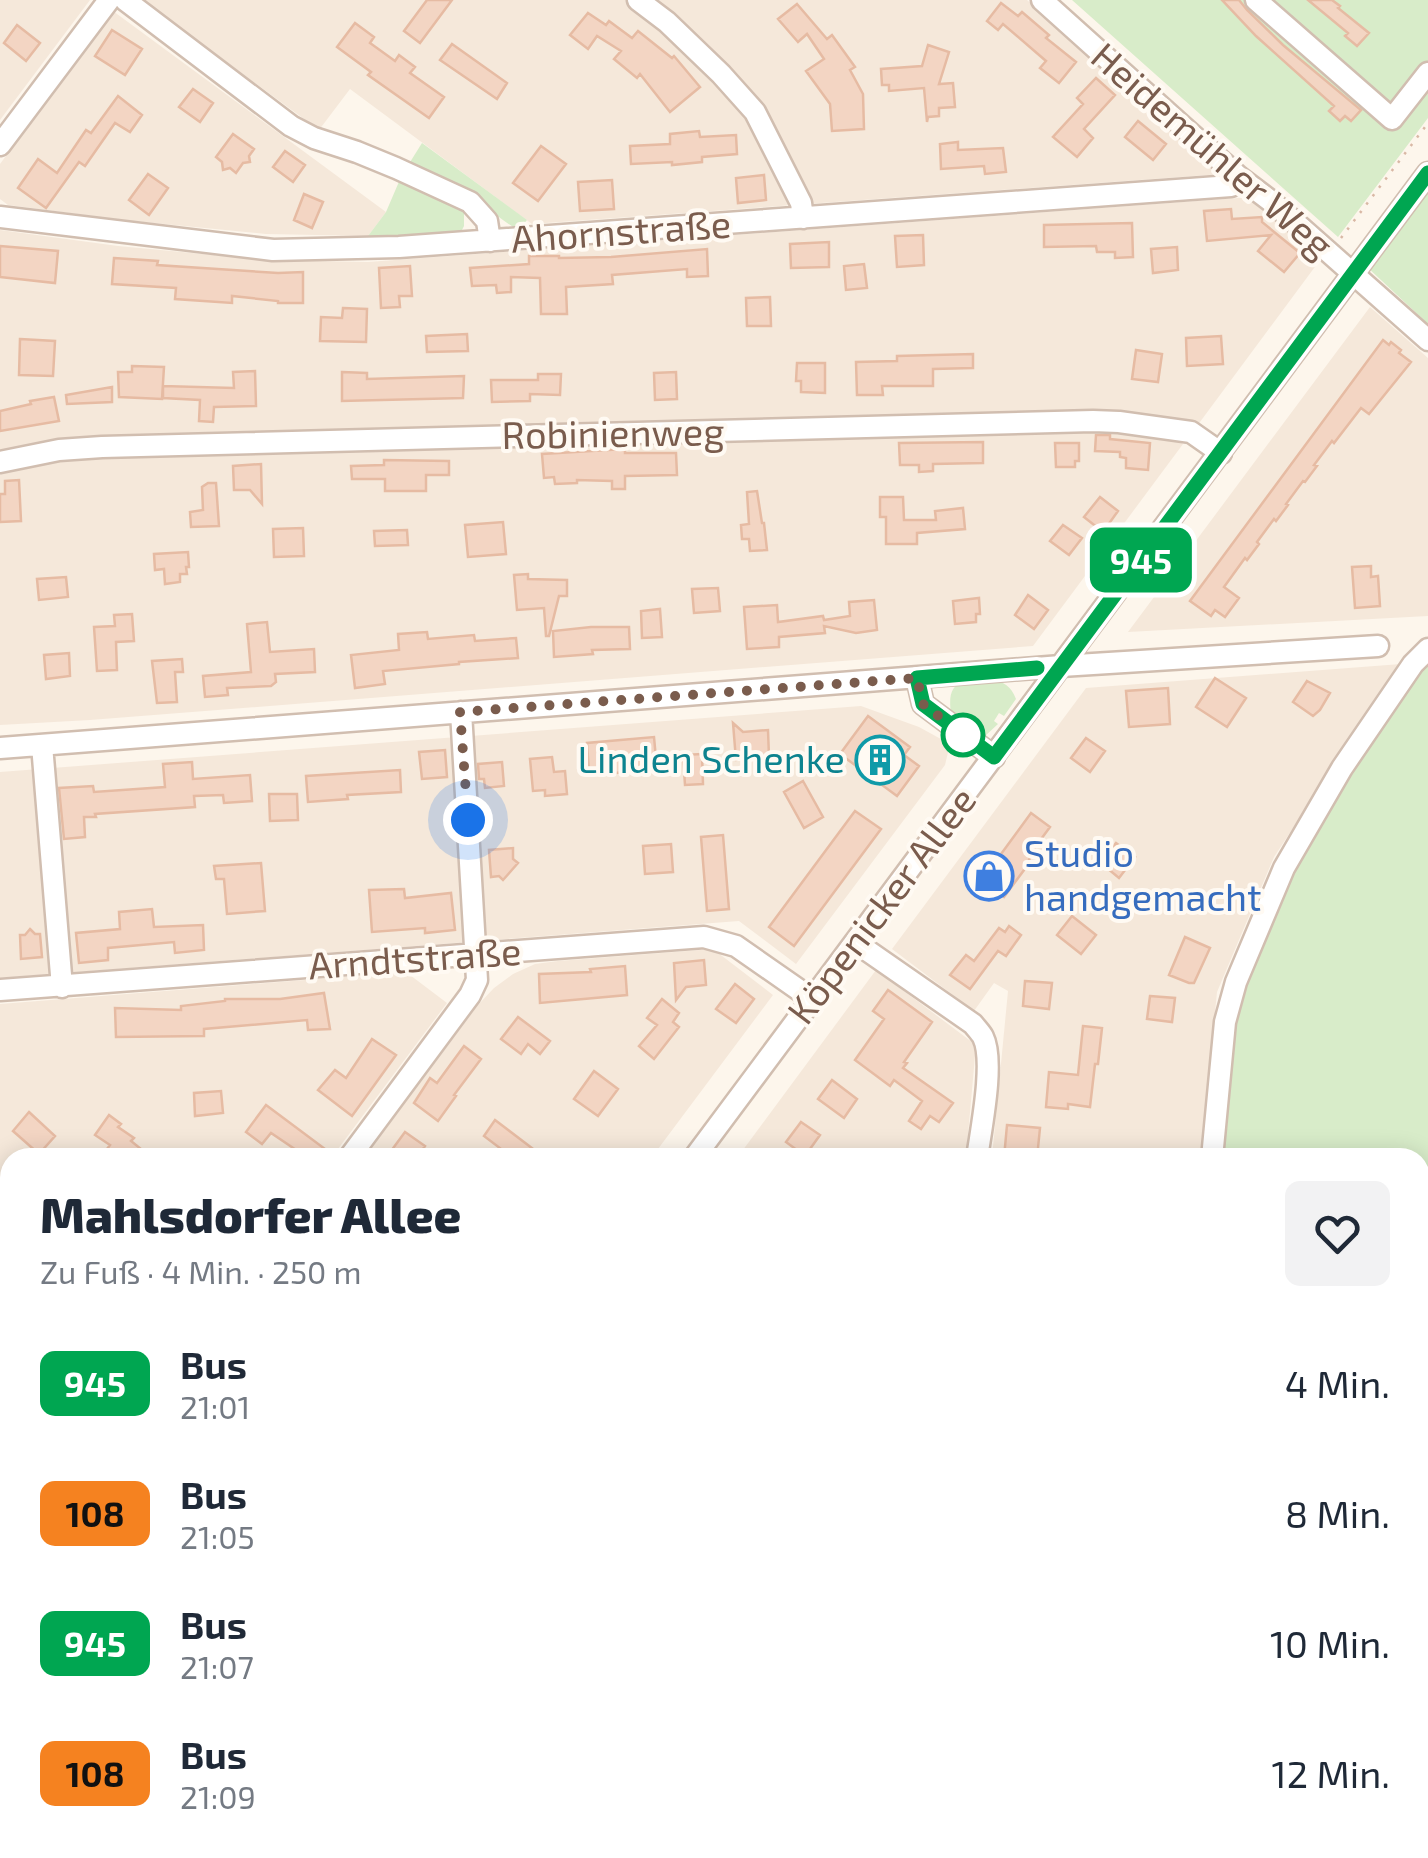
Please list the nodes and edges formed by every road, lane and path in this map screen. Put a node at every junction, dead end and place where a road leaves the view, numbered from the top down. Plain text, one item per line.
1 (109, 0) edge
2 (125, 0) edge
3 (638, 0) edge
4 (1042, 0) edge
5 (1256, 0) edge
6 (1428, 73) edge
7 (1428, 123) edge
8 (0, 145) edge
9 (1428, 172) edge
10 (1240, 177) junction
11 (0, 217) edge
12 (804, 218) junction
13 (490, 241) junction
14 (1330, 253) junction
15 (1353, 275) junction
16 (1428, 340) edge
17 (1221, 452) junction
18 (0, 462) edge
19 (1378, 646) dead end
20 (1428, 649) edge
21 (1061, 666) junction
22 (917, 678) junction
23 (460, 712) junction
24 (42, 745) junction
25 (0, 748) edge
26 (994, 757) junction
27 (854, 942) junction
28 (477, 955) junction
29 (62, 986) junction
30 (0, 990) edge
31 (812, 999) junction
32 (356, 1148) edge
33 (701, 1148) edge
34 (978, 1148) edge
35 (1213, 1148) edge

1 - 8 street
2 - 13 street
3 - 12 street
4 - 10 street, Heidemühler Weg
5 - 6 street
7 - 14 path
9 - 15 street, Köpenicker Allee
10 - 12 street, Ahornstraße
10 - 14 street, Heidemühler Weg
11 - 13 street, Ahornstraße
12 - 13 street, Ahornstraße
14 - 15 street, Heidemühler Weg
15 - 16 street, Heidemühler Weg
15 - 17 street, Köpenicker Allee
17 - 18 street, Robinienweg
17 - 21 street, Köpenicker Allee
19 - 21 street
20 - 35 street
21 - 22 street
21 - 26 street, Köpenicker Allee
22 - 23 street
22 - 26 street
23 - 24 street
23 - 28 street
24 - 25 street
24 - 29 street
26 - 27 street, Köpenicker Allee
27 - 31 street, Köpenicker Allee
27 - 34 street
28 - 29 street, Arndtstraße
28 - 31 street, Arndtstraße
28 - 32 street
29 - 30 street, Arndtstraße
31 - 33 street, Köpenicker Allee

